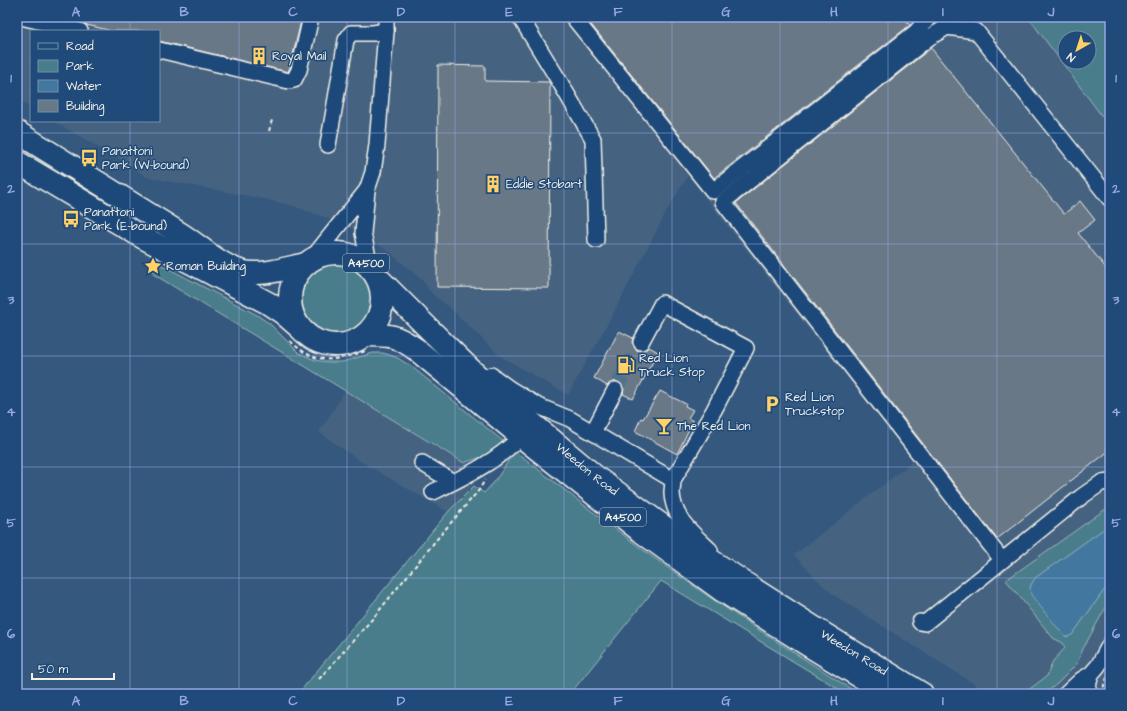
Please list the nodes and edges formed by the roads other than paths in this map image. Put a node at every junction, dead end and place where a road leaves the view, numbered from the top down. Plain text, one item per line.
1 (21, 17) edge
2 (311, 17) edge
3 (520, 17) edge
4 (573, 17) edge
5 (929, 17) edge
6 (386, 24) edge
7 (76, 30) edge
8 (160, 50) edge
9 (17, 132) edge
10 (328, 144) dead end
11 (17, 162) edge
12 (367, 190) junction
13 (1110, 199) edge
14 (596, 240) dead end
15 (308, 262) junction
16 (374, 272) junction
17 (293, 332) junction
18 (436, 336) junction
19 (641, 342) tunnel mouth
20 (368, 343) junction
21 (615, 390) tunnel mouth
22 (592, 432) junction
23 (520, 436) junction
24 (422, 463) dead end
25 (673, 480) junction
26 (453, 482) junction
27 (1110, 482) edge
28 (434, 492) dead end
29 (1002, 560) junction
30 (755, 590) junction
31 (920, 622) dead end
32 (1110, 644) edge
33 (1091, 674) junction
34 (889, 694) edge
35 (922, 694) edge
36 (1066, 694) edge
37 (1086, 694) edge

1 - 7 street
2 - 8 street
3 - 14 street
4 - 5 street
6 - 10 street
6 - 12 street
9 - 15 highway, A4500
11 - 17 highway, A4500
12 - 15 street
12 - 16 street
13 - 29 street
15 - 16 highway, A4500
15 - 17 highway, A4500
16 - 18 highway, Weedon Road / A4500
16 - 20 highway, A4500
17 - 20 highway, A4500
18 - 22 street
18 - 30 highway, Weedon Road / A4500
19 - 25 street
20 - 23 highway, Weedon Road / A4500
21 - 22 street
22 - 25 street
23 - 26 street
23 - 34 highway, Weedon Road / A4500
24 - 26 street
25 - 30 street
26 - 28 street
27 - 29 street
29 - 31 street
30 - 35 highway, Weedon Road / A4500
32 - 33 street
33 - 36 street
33 - 37 street

